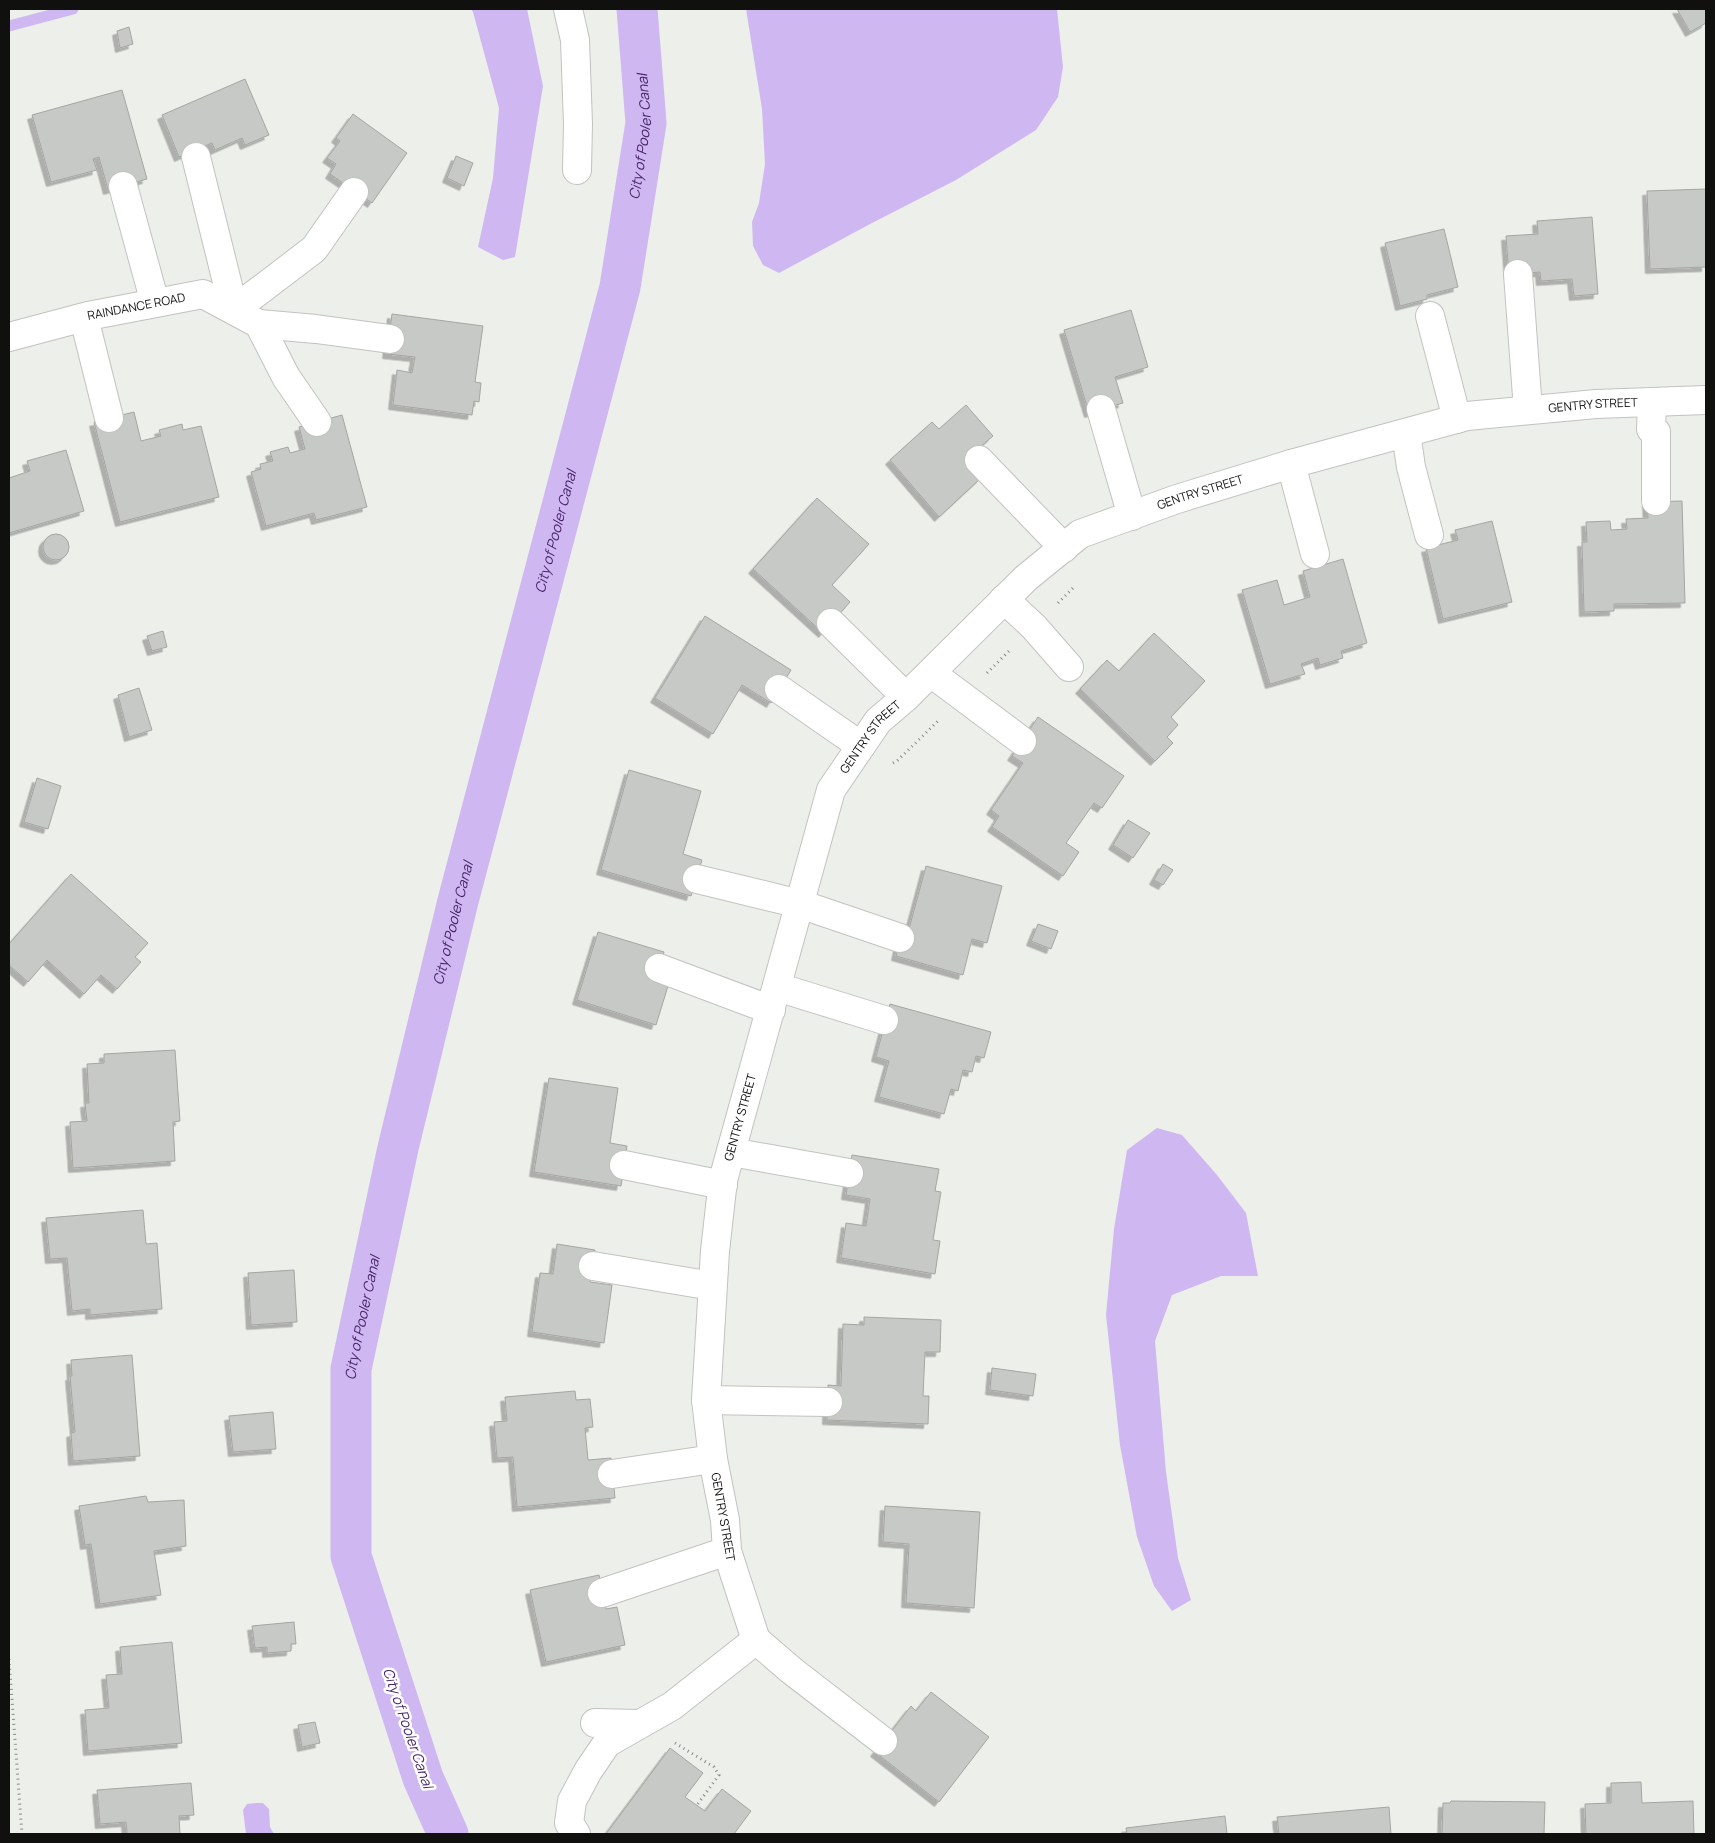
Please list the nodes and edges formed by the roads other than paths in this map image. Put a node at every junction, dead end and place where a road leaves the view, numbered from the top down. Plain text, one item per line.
1 (568, 9) edge
2 (196, 157) dead end
3 (577, 170) dead end
4 (123, 186) dead end
5 (354, 192) dead end
6 (1518, 274) dead end
7 (155, 303) junction
8 (234, 310) junction
9 (1430, 316) dead end
10 (84, 318) junction
11 (259, 324) junction
12 (9, 337) edge
13 (390, 338) dead end
14 (1706, 400) edge
15 (1652, 402) junction
16 (1100, 409) dead end
17 (1528, 410) junction
18 (109, 418) dead end
19 (1457, 419) junction
20 (317, 422) dead end
21 (1406, 433) junction
22 (979, 460) dead end
23 (1291, 464) junction
24 (1656, 501) dead end
25 (1132, 516) junction
26 (1429, 536) dead end
27 (1064, 548) junction
28 (1314, 554) dead end
29 (1004, 599) junction
30 (832, 623) dead end
31 (1069, 667) dead end
32 (931, 673) junction
33 (779, 688) dead end
34 (906, 697) junction
35 (1022, 741) dead end
36 (861, 746) junction
37 (696, 879) dead end
38 (800, 904) junction
39 (900, 938) dead end
40 (659, 968) dead end
41 (774, 999) junction
42 (884, 1020) dead end
43 (731, 1152) junction
44 (624, 1165) dead end
45 (849, 1173) dead end
46 (723, 1185) junction
47 (593, 1266) dead end
48 (712, 1286) junction
49 (706, 1400) junction
50 (828, 1402) dead end
51 (713, 1459) junction
52 (612, 1474) dead end
53 (727, 1551) junction
54 (602, 1593) dead end
55 (756, 1640) junction
56 (595, 1723) dead end
57 (643, 1723) junction
58 (883, 1742) dead end
59 (576, 1834) edge

1 - 3 street
2 - 8 street
4 - 7 street
5 - 8 street
6 - 17 street
7 - 8 street, RAINDANCE ROAD
7 - 10 street, RAINDANCE ROAD
8 - 11 street, RAINDANCE ROAD
9 - 19 street
10 - 12 street, RAINDANCE ROAD
10 - 18 street
11 - 13 street
11 - 20 street
14 - 15 street, GENTRY STREET
15 - 17 street, GENTRY STREET
15 - 24 street
16 - 25 street
17 - 19 street, GENTRY STREET
19 - 21 street, GENTRY STREET
21 - 23 street, GENTRY STREET
21 - 26 street
22 - 27 street
23 - 25 street, GENTRY STREET
23 - 28 street
25 - 27 street, GENTRY STREET
27 - 29 street, GENTRY STREET
29 - 31 street
29 - 32 street, GENTRY STREET
30 - 34 street
32 - 34 street, GENTRY STREET
32 - 35 street
33 - 36 street
34 - 36 street, GENTRY STREET
36 - 38 street, GENTRY STREET
37 - 38 street
38 - 39 street
38 - 41 street, GENTRY STREET
40 - 41 street
41 - 42 street
41 - 43 street, GENTRY STREET
43 - 45 street
43 - 46 street, GENTRY STREET
44 - 46 street
46 - 48 street, GENTRY STREET
47 - 48 street
48 - 49 street, GENTRY STREET
49 - 50 street
49 - 51 street, GENTRY STREET
51 - 52 street
51 - 53 street, GENTRY STREET
53 - 54 street
53 - 55 street, GENTRY STREET
55 - 57 street
55 - 58 street
56 - 57 street
57 - 59 street

